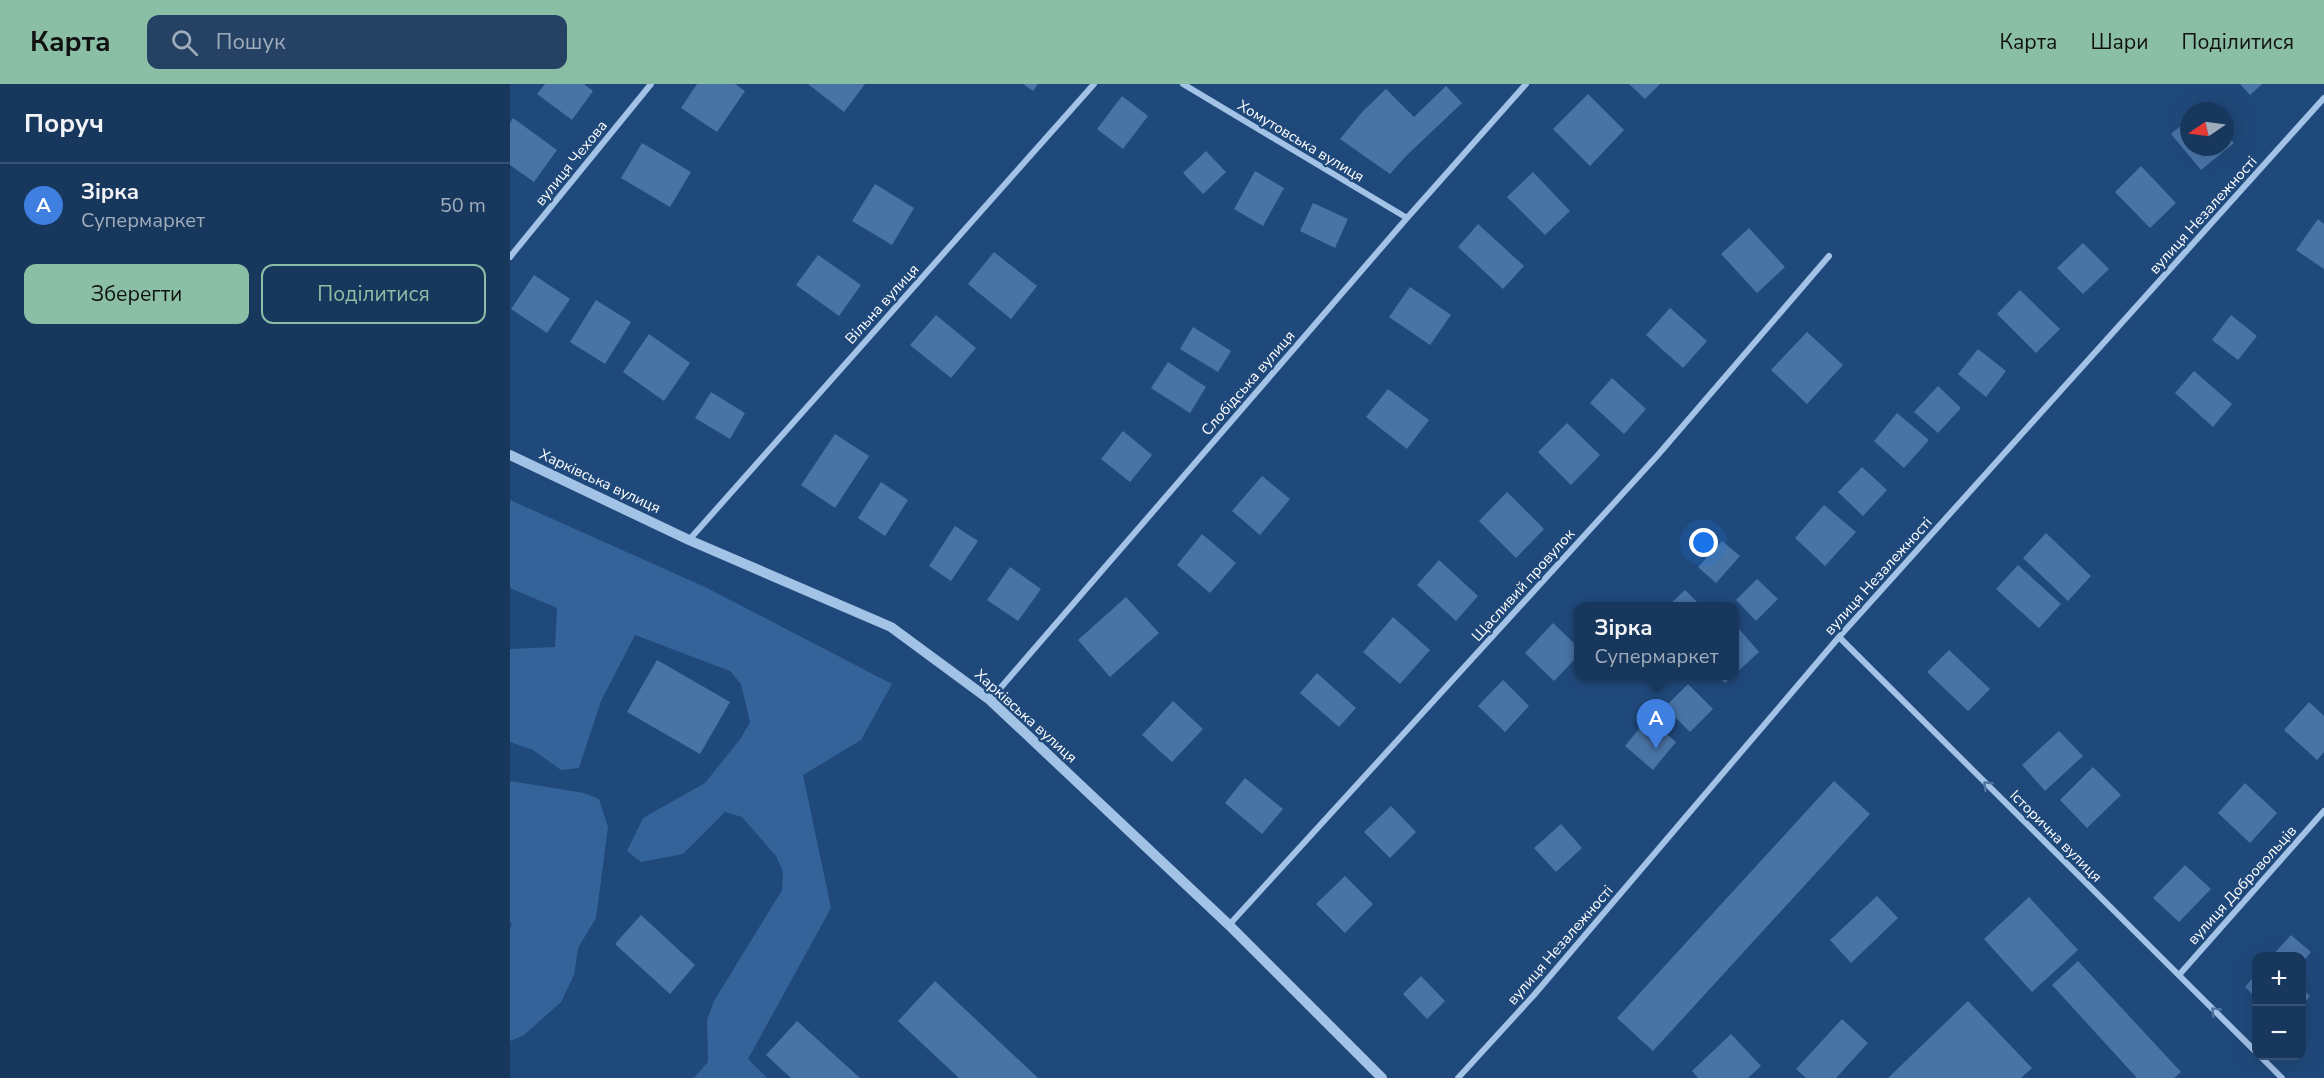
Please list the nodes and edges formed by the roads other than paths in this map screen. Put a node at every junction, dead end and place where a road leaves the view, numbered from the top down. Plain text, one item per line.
1 (651, 84) edge
2 (1094, 84) edge
3 (1183, 84) edge
4 (1526, 84) edge
5 (2324, 98) edge
6 (1407, 218) junction
7 (1829, 256) dead end
8 (510, 257) edge
9 (510, 455) edge
10 (689, 540) junction
11 (1839, 637) junction
12 (990, 700) junction
13 (2324, 811) edge
14 (1229, 925) junction
15 (2178, 975) junction
16 (2252, 1048) edge
17 (2264, 1060) edge
18 (1382, 1078) edge
19 (1458, 1078) edge
20 (2282, 1078) edge

1 - 8 street, вулиця Чехова
2 - 10 street, Вільна вулиця
3 - 6 street, Хомутовська вулиця
4 - 6 street, Слобідська вулиця
5 - 11 street, вулиця Незалежності
6 - 12 street, Слобідська вулиця
7 - 14 street, Щасливий провулок
9 - 10 street, Харківська вулиця
10 - 12 street, Харківська вулиця
15 -> 11 street, Історична вулиця
11 - 19 street, вулиця Незалежності
12 - 14 street, Харківська вулиця
13 - 15 street, вулиця Добровольців
14 - 18 street, Харківська вулиця
16 -> 15 street, Історична вулиця
17 - 20 street, Історична вулиця

